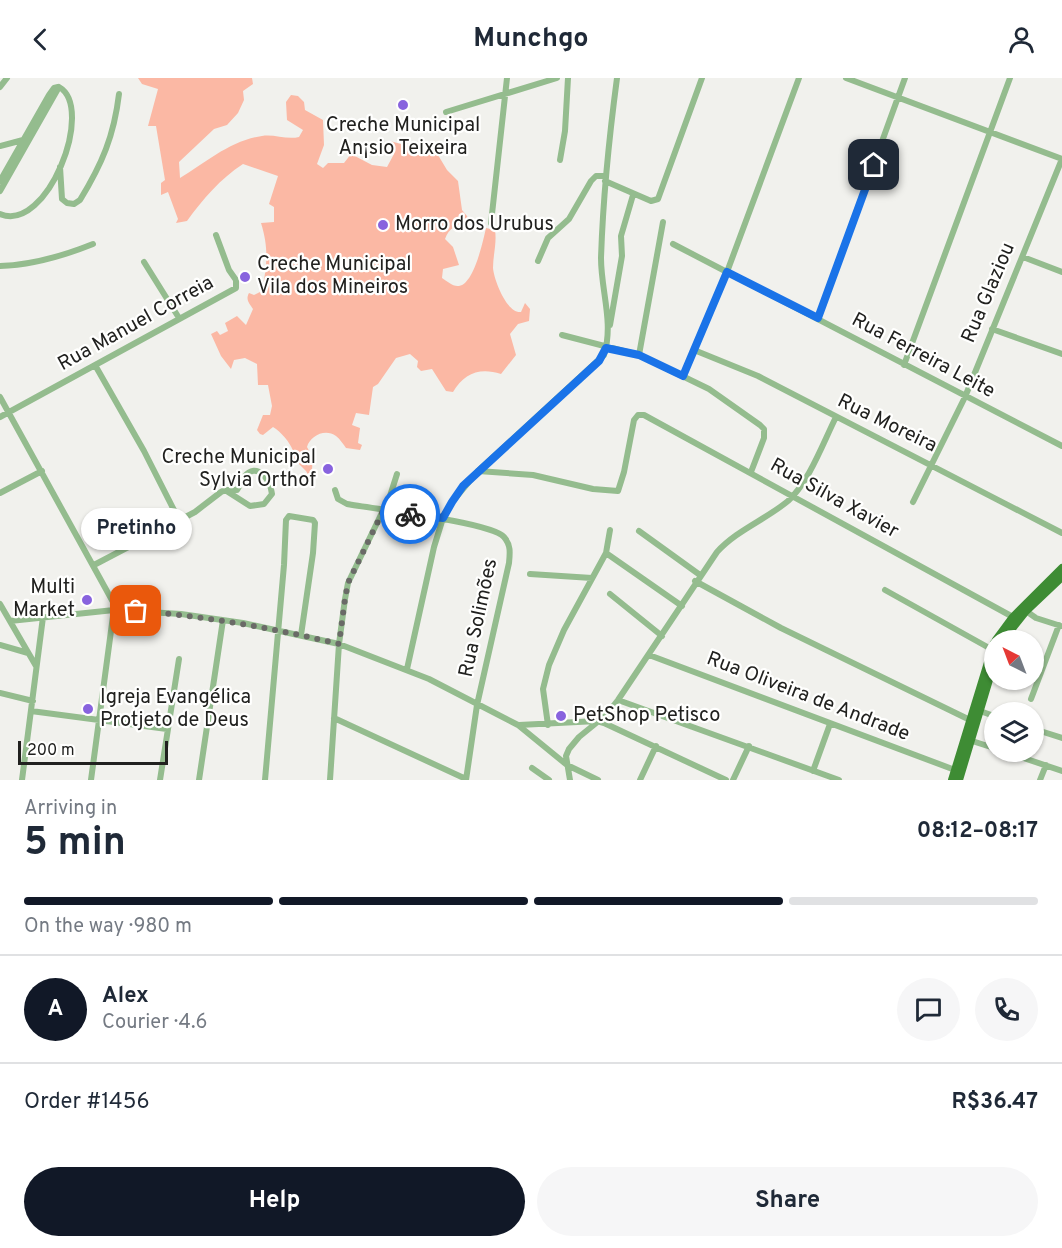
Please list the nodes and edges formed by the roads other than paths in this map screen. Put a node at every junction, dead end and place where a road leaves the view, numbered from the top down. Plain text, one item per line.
1 (7, 78) edge
2 (507, 78) edge
3 (557, 78) edge
4 (568, 78) edge
5 (616, 78) edge
6 (702, 78) edge
7 (799, 78) edge
8 (846, 78) edge
9 (906, 78) edge
10 (1010, 78) edge
11 (0, 87) edge
12 (119, 94) dead end
13 (506, 94) junction
14 (898, 99) junction
15 (447, 112) dead end
16 (990, 133) junction
17 (26, 140) junction
18 (0, 146) edge
19 (1062, 159) edge
20 (560, 160) dead end
21 (60, 165) junction
22 (605, 178) junction
23 (0, 180) edge
24 (0, 192) edge
25 (633, 195) junction
26 (0, 214) edge
27 (663, 222) dead end
28 (491, 223) dead end
29 (216, 235) dead end
30 (93, 244) dead end
31 (673, 244) dead end
32 (1023, 257) junction
33 (144, 261) dead end
34 (538, 261) dead end
35 (0, 266) edge
36 (727, 272) junction
37 (1062, 272) edge
38 (179, 318) junction
39 (818, 318) junction
40 (992, 329) junction
41 (609, 332) junction
42 (562, 335) dead end
43 (606, 348) junction
44 (694, 350) junction
45 (1062, 354) edge
46 (639, 355) junction
47 (95, 365) junction
48 (904, 365) junction
49 (683, 376) junction
50 (0, 397) edge
51 (965, 397) junction
52 (8, 412) junction
53 (0, 417) edge
54 (836, 417) junction
55 (1062, 446) edge
56 (931, 465) junction
57 (42, 471) junction
58 (478, 471) junction
59 (751, 472) junction
60 (397, 474) dead end
61 (225, 490) junction
62 (335, 490) dead end
63 (0, 493) edge
64 (793, 496) junction
65 (913, 502) dead end
66 (383, 511) junction
67 (443, 518) junction
68 (179, 520) junction
69 (610, 530) dead end
70 (639, 531) dead end
71 (1062, 533) edge
72 (606, 553) junction
73 (94, 565) junction
74 (1062, 568) edge
75 (530, 574) dead end
76 (700, 575) junction
77 (1062, 577) edge
78 (592, 578) junction
79 (695, 581) junction
80 (885, 590) dead end
81 (610, 594) dead end
82 (0, 604) edge
83 (682, 606) junction
84 (114, 609) junction
85 (1026, 611) junction
86 (1013, 616) junction
87 (43, 617) junction
88 (223, 620) junction
89 (10, 621) junction
90 (1060, 626) edge
91 (1004, 630) edge
92 (1011, 630) edge
93 (278, 631) junction
94 (301, 635) junction
95 (662, 636) junction
96 (984, 639) edge
97 (339, 644) junction
98 (0, 645) edge
99 (29, 653) junction
100 (649, 655) junction
101 (179, 659) dead end
102 (37, 667) junction
103 (407, 669) junction
104 (984, 676) edge
105 (986, 690) edge
106 (0, 693) edge
107 (1031, 699) dead end
108 (618, 700) junction
109 (33, 701) junction
110 (477, 705) junction
111 (31, 711) junction
112 (980, 711) junction
113 (984, 712) edge
114 (334, 718) junction
115 (99, 719) junction
116 (970, 720) junction
117 (597, 721) junction
118 (830, 723) junction
119 (518, 725) junction
120 (548, 725) junction
121 (167, 729) junction
122 (1044, 732) edge
123 (1062, 738) edge
124 (968, 740) junction
125 (984, 745) edge
126 (656, 746) junction
127 (749, 746) junction
128 (1037, 762) edge
129 (567, 765) junction
130 (1046, 765) junction
131 (532, 768) dead end
132 (956, 770) junction
133 (813, 771) junction
134 (1062, 771) edge
135 (466, 779) edge
136 (22, 780) edge
137 (91, 780) edge
138 (160, 780) edge
139 (199, 780) edge
140 (265, 780) edge
141 (330, 780) edge
142 (549, 780) edge
143 (570, 780) edge
144 (598, 780) edge
145 (640, 780) edge
146 (726, 780) edge
147 (733, 780) edge
148 (839, 780) edge
149 (952, 780) edge
150 (959, 780) edge
151 (1040, 780) edge

1 - 11 street
2 - 13 street
3 - 13 street
4 - 20 street
5 - 22 street
6 - 25 street
7 - 36 street
8 - 14 street
9 - 14 street
10 - 16 street
12 - 21 street
13 - 15 street
13 - 28 street
14 - 16 street
14 - 39 street
16 - 19 street
16 - 48 street
17 - 18 street
17 - 21 street
17 - 23 street
17 - 24 street
19 - 32 street, Rua Glaziou
21 - 26 street
22 - 25 street
22 - 34 street
22 - 41 street
25 - 41 street
27 - 46 street
29 - 38 street, Rua Manuel Correia
30 - 35 street
31 - 36 street, Rua Ferreira Leite
32 - 37 street
32 - 40 street, Rua Glaziou
33 - 38 street
36 - 39 street, Rua Ferreira Leite
36 - 44 street
38 - 47 street, Rua Manuel Correia
39 - 48 street, Rua Ferreira Leite
40 - 45 street
40 - 51 street, Rua Glaziou
41 - 43 street
42 - 43 street
43 - 46 street
43 - 58 street
44 - 49 street
44 - 54 street, Rua Moreira
46 - 49 street
47 - 52 street, Rua Manuel Correia
47 - 68 street
48 - 51 street, Rua Ferreira Leite
49 - 59 street
50 - 52 street
51 - 55 street, Rua Ferreira Leite
51 - 56 street, Rua Glaziou
52 - 53 street, Rua Manuel Correia
52 - 57 street
54 - 56 street, Rua Moreira
54 - 64 street
56 - 65 street, Rua Glaziou
56 - 71 street, Rua Moreira
57 - 63 street
57 - 73 street
58 - 59 street, Rua Silva Xavier
58 - 67 street
59 - 64 street, Rua Silva Xavier
60 - 66 street
61 - 61 street
61 - 68 street
62 - 66 street, Rua Solimões
64 - 76 street
64 - 86 street, Rua Silva Xavier
66 - 67 street, Rua Solimões
66 - 97 street
67 - 103 street
67 - 110 street, Rua Solimões
68 - 73 street
69 - 72 street
70 - 76 street
72 - 78 street
72 - 83 street
73 - 84 street
74 - 86 main road
75 - 78 street
76 - 79 street
77 - 85 main road
78 - 120 street
79 - 83 street
79 - 116 street
80 - 96 street
81 - 95 street
82 - 89 street
83 - 95 street
84 - 87 street
84 - 88 street
84 - 115 street
85 - 90 street
85 - 92 main road
86 - 91 main road
87 - 89 street
87 - 102 street
88 - 93 street
88 - 139 street
89 - 99 street
90 - 107 street
93 - 94 street
93 - 94 street
93 - 140 street
94 - 97 street
95 - 100 street
97 - 103 street
97 - 114 street
98 - 99 street
99 - 102 street
100 - 108 street
100 - 118 street, Rua Oliveira de Andrade
101 - 121 street
102 - 109 street
103 - 110 street
104 - 116 main road
105 - 112 main road
106 - 109 street
108 - 117 street
108 - 127 street
109 - 111 street
110 - 119 street
110 - 135 street, Rua Solimões
111 - 115 street
111 - 136 street
112 - 113 street
112 - 124 main road
114 - 135 street
114 - 141 street
115 - 121 street
115 - 137 street
116 - 124 main road
117 - 120 street
117 - 126 street
117 - 129 street
118 - 132 street, Rua Oliveira de Andrade
118 - 133 street
119 - 120 street
119 - 129 street
121 - 138 street
122 - 123 street
124 - 125 street
124 - 132 main road
124 - 150 main road
126 - 145 street
126 - 146 street
127 - 133 street
127 - 147 street
128 - 130 street
129 - 143 street
129 - 144 street
130 - 134 street
130 - 151 street
131 - 142 street
132 - 149 main road
133 - 148 street

